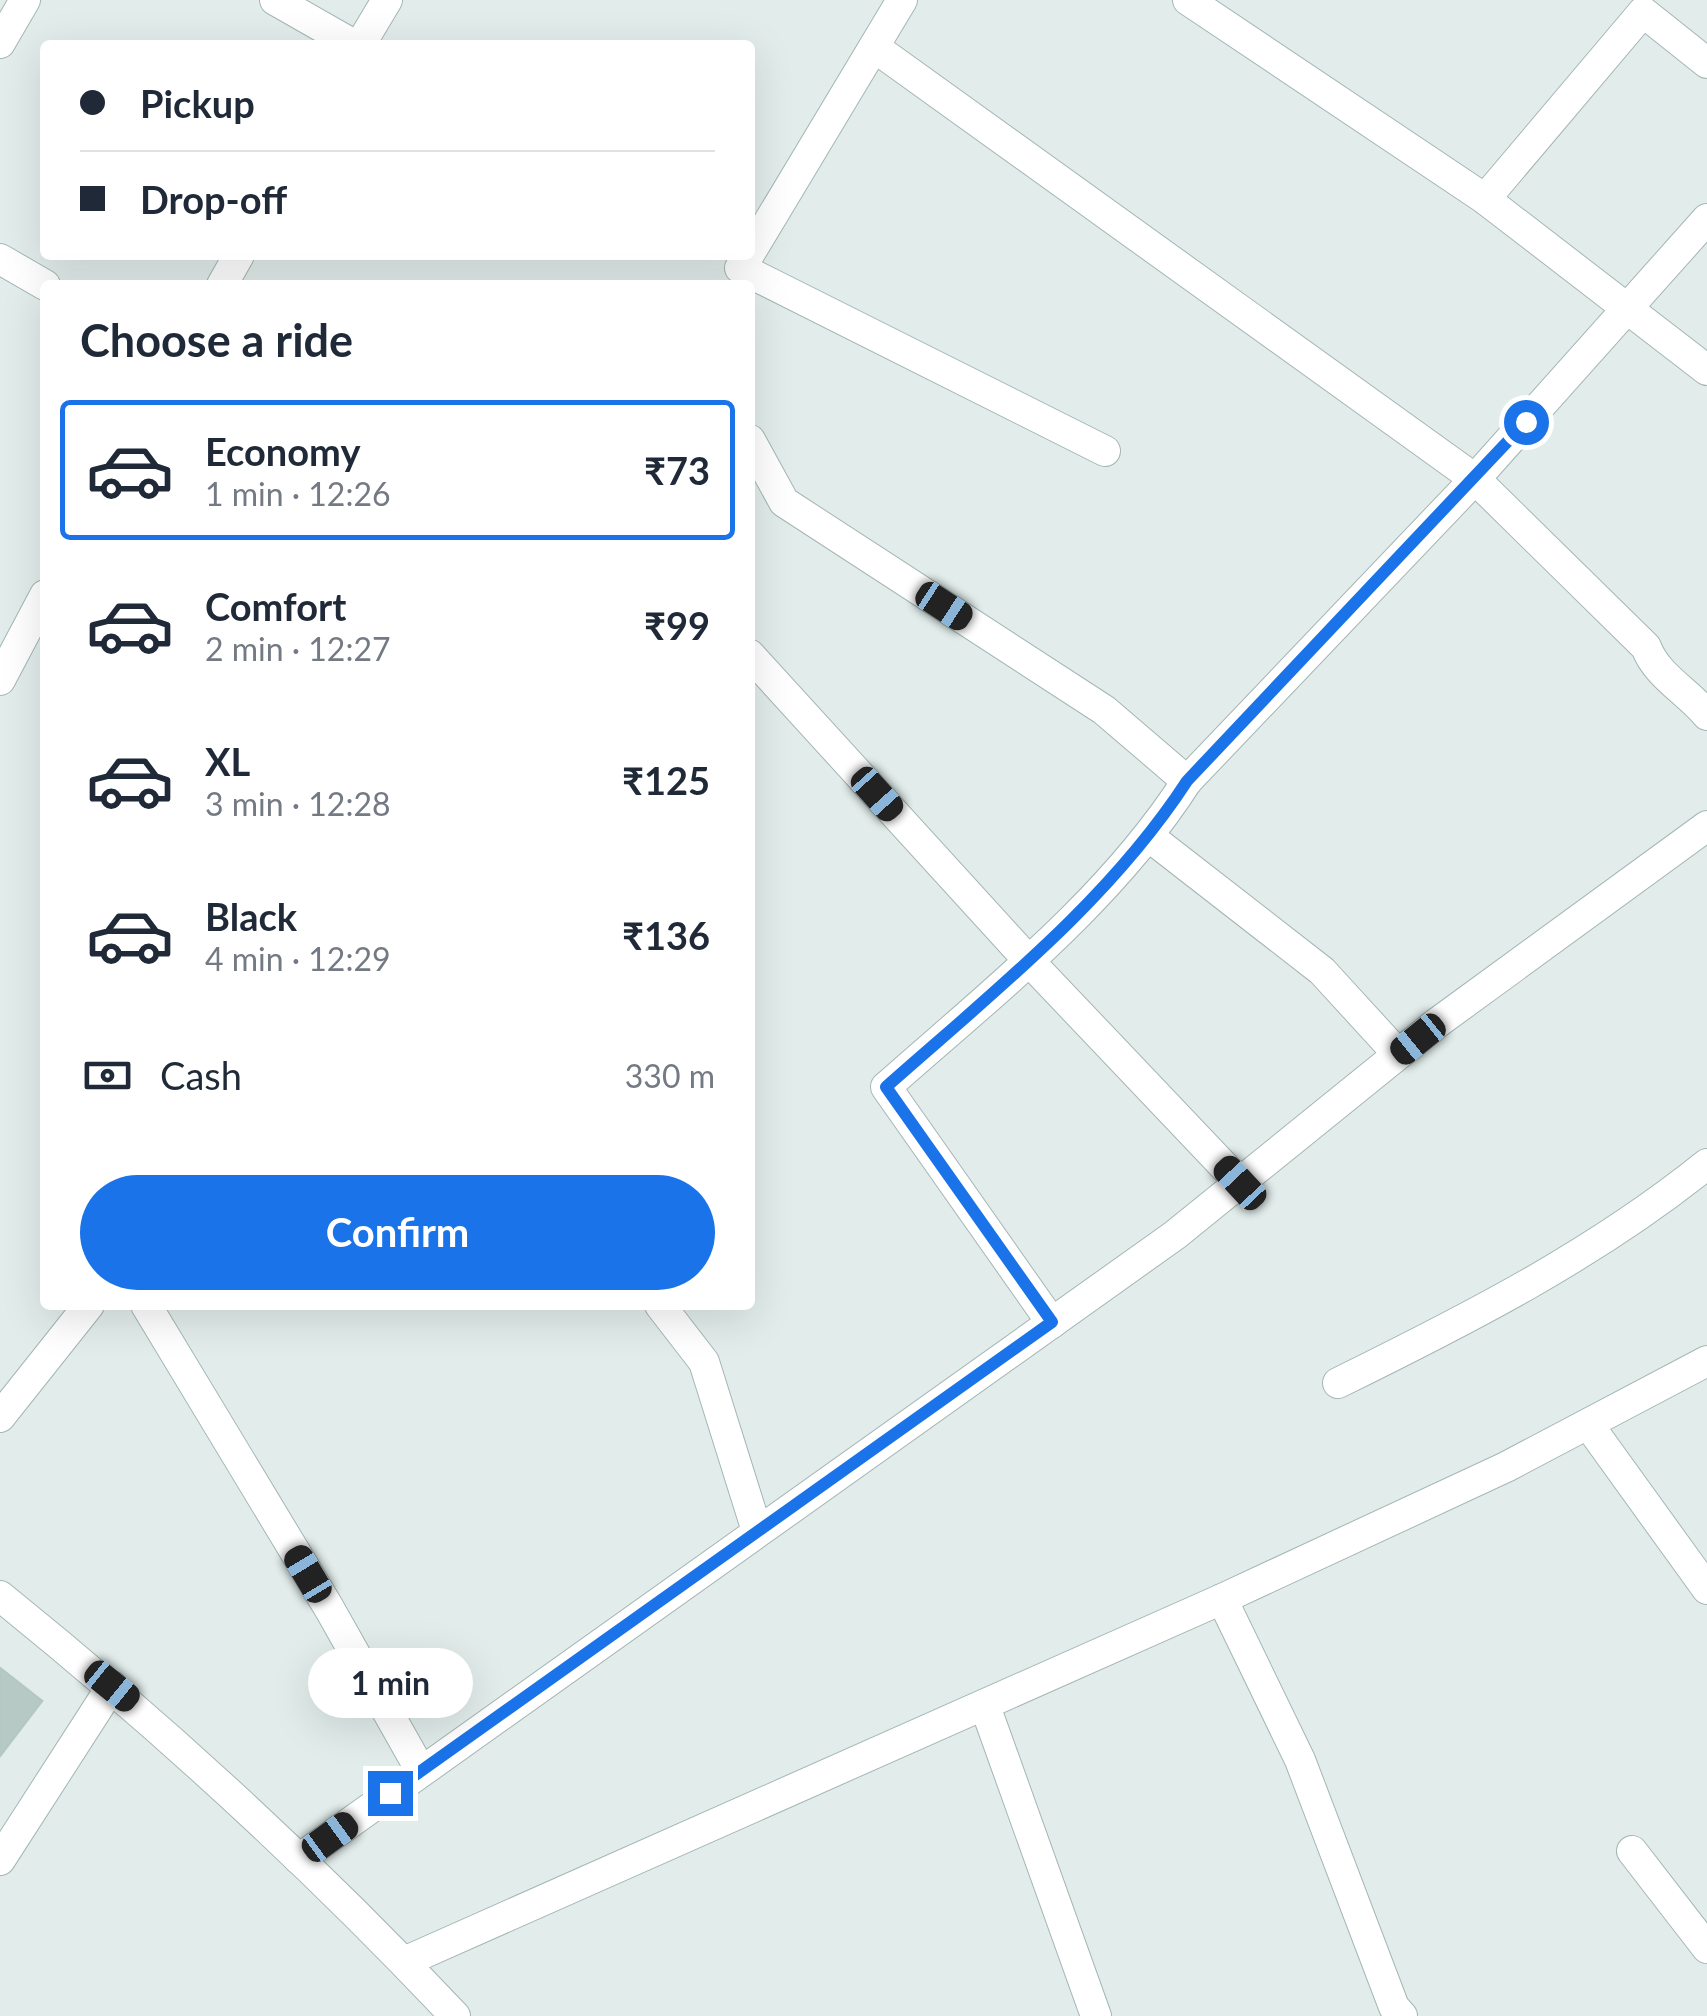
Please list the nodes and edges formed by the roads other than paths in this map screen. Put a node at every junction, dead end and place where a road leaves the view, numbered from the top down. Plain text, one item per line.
1 (25, 0) edge
2 (275, 0) edge
3 (387, 0) edge
4 (902, 0) edge
5 (1188, 0) edge
6 (348, 40) edge
7 (360, 40) edge
8 (0, 43) edge
9 (874, 47) junction
10 (1707, 64) edge
11 (1484, 199) junction
12 (1707, 219) edge
13 (755, 244) edge
14 (0, 259) edge
15 (742, 265) edge
16 (40, 282) edge
17 (1627, 308) junction
18 (1707, 370) edge
19 (755, 449) edge
20 (1105, 451) dead end
21 (1474, 479) junction
22 (40, 605) edge
23 (755, 660) edge
24 (0, 680) edge
25 (1707, 715) edge
26 (1187, 781) junction
27 (1707, 826) edge
28 (1151, 838) junction
29 (1029, 961) junction
30 (1398, 1054) junction
31 (1707, 1164) edge
32 (1240, 1183) junction
33 (85, 1310) edge
34 (149, 1310) edge
35 (664, 1310) edge
36 (1052, 1322) junction
37 (1707, 1361) edge
38 (1338, 1383) dead end
39 (0, 1417) edge
40 (1588, 1424) junction
41 (757, 1531) junction
42 (1707, 1589) edge
43 (0, 1596) edge
44 (1222, 1599) junction
45 (112, 1686) junction
46 (985, 1706) junction
47 (421, 1771) junction
48 (1632, 1851) dead end
49 (299, 1859) junction
50 (0, 1860) edge
51 (1707, 1948) edge
52 (404, 1962) junction
53 (455, 2016) edge
54 (1096, 2016) edge
55 (1402, 2016) edge

1 - 8 street
2 - 6 street
3 - 7 street
4 - 9 street
5 - 11 street
9 - 13 street
9 - 21 street
10 - 11 street
11 - 17 street
12 - 17 street
14 - 16 street
15 - 20 street
17 - 18 street
17 - 21 street
19 - 26 street
21 - 25 street
21 - 26 street
22 - 24 street
23 - 29 street
26 - 28 street
27 - 30 street
28 - 29 street
28 - 30 street
29 - 32 street
29 - 36 street
30 - 32 street
31 - 38 street
32 - 36 street
33 - 39 street
34 - 47 street
35 - 41 street
36 - 41 street
37 - 40 street
40 - 42 street
40 - 44 street
41 - 47 street
43 - 45 street
44 - 46 street
44 - 55 street
45 - 49 street
45 - 50 street
46 - 52 street
46 - 54 street
47 - 49 street
48 - 51 street
49 - 52 street
52 - 53 street

